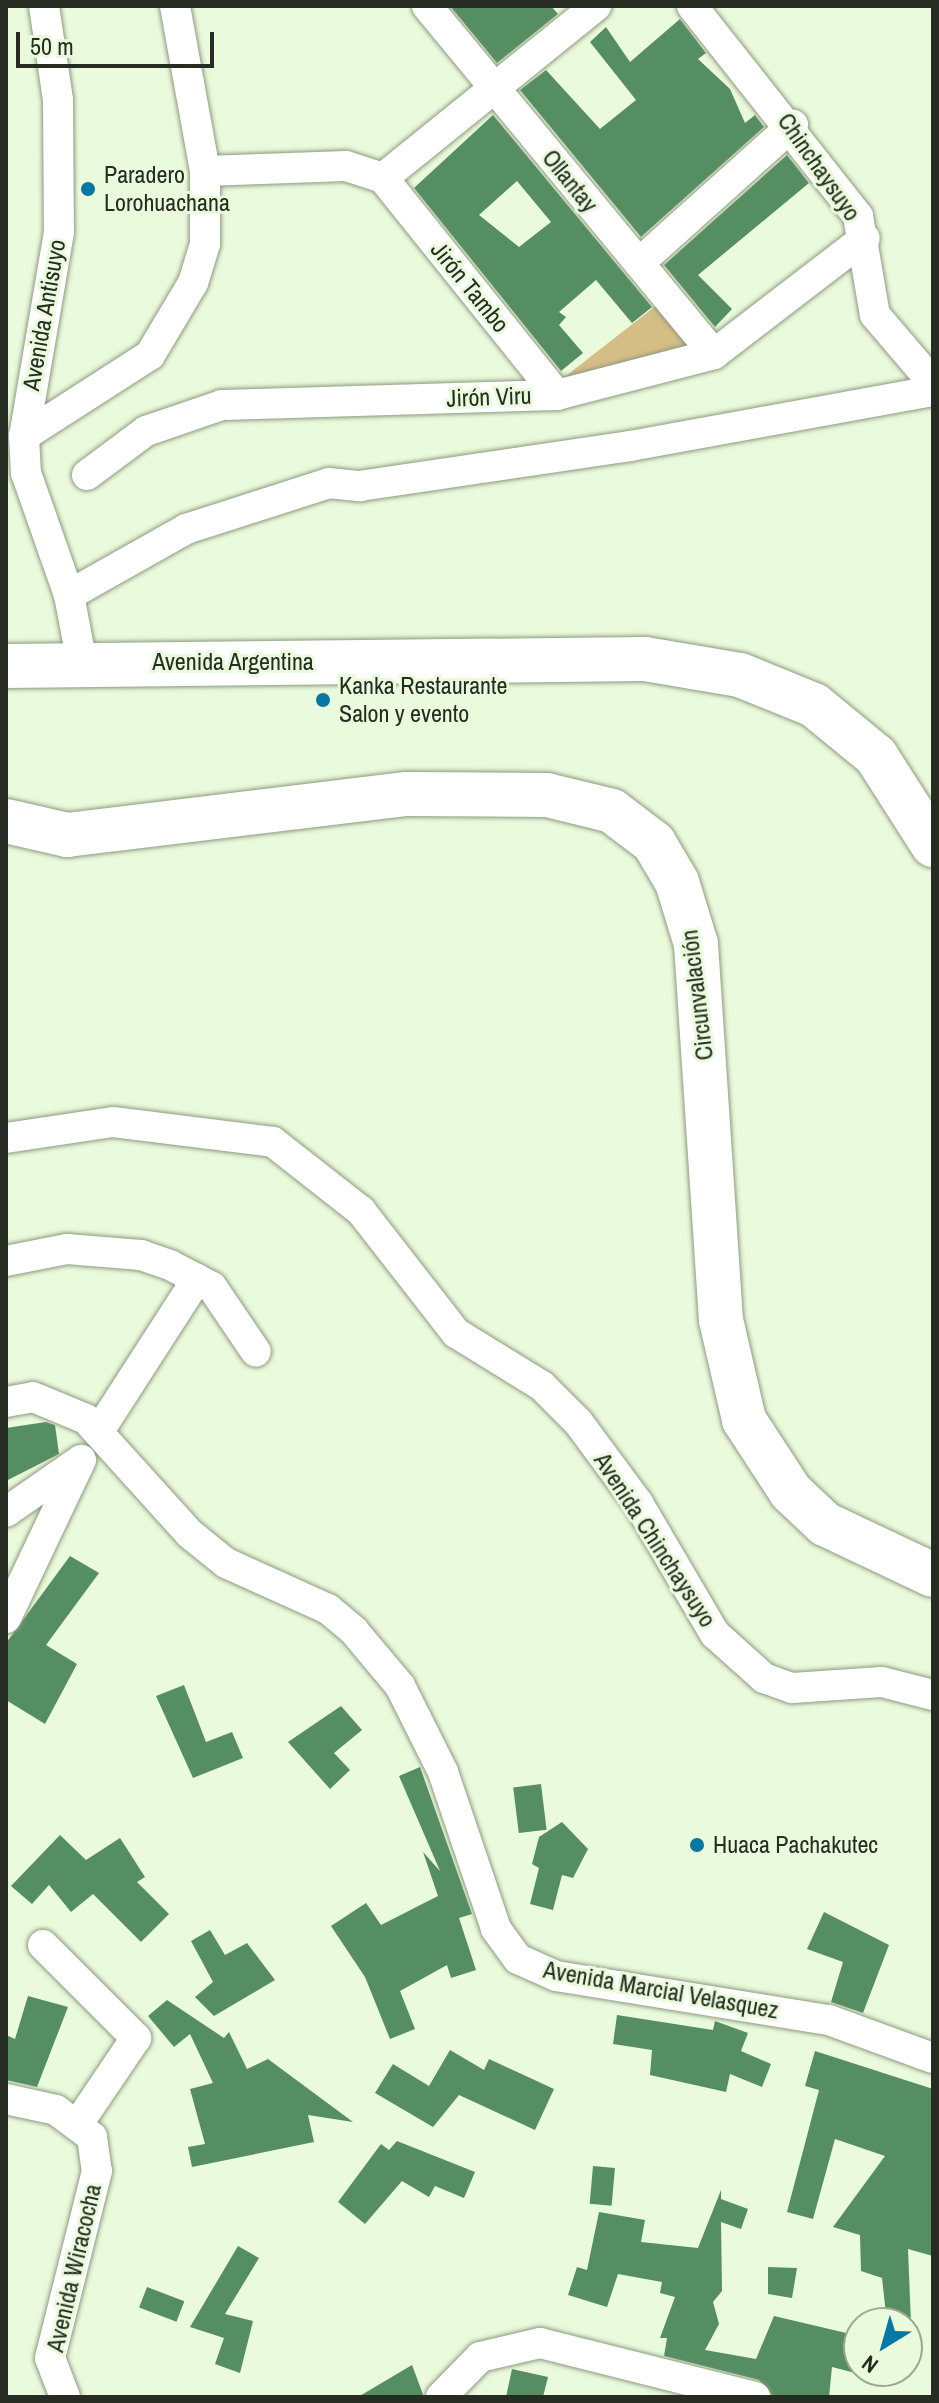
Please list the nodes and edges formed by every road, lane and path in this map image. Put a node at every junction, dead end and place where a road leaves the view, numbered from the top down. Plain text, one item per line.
1 (44, 6) edge
2 (175, 6) edge
3 (427, 6) edge
4 (596, 6) edge
5 (692, 6) edge
6 (498, 89) junction
7 (793, 125) junction
8 (205, 171) junction
9 (383, 178) junction
10 (865, 238) junction
11 (639, 263) junction
12 (714, 354) junction
13 (933, 383) edge
14 (933, 391) edge
15 (557, 395) junction
16 (20, 418) edge
17 (87, 475) dead end
18 (69, 595) junction
19 (82, 663) junction
20 (6, 666) edge
21 (6, 821) edge
22 (933, 845) edge
23 (6, 1138) edge
24 (6, 1261) edge
25 (197, 1279) junction
26 (256, 1352) dead end
27 (6, 1402) edge
28 (104, 1436) junction
29 (81, 1460) junction
30 (6, 1512) edge
31 (933, 1575) edge
32 (6, 1618) edge
33 (933, 1695) edge
34 (43, 1945) dead end
35 (933, 2058) edge
36 (6, 2099) edge
37 (78, 2124) junction
38 (65, 2397) edge
39 (441, 2397) edge
40 (755, 2397) edge

1 - 16 street, Avenida Antisuyo
2 - 8 street
3 - 6 street, Ollantay
4 - 6 street
5 - 7 street, Chinchaysuyo
6 - 9 street
6 - 11 street, Ollantay
7 - 10 street, Chinchaysuyo
7 - 11 street
8 - 9 street
8 - 16 street
9 - 15 street, Jirón Tambo
10 - 12 street, Jirón Viru
10 - 13 street, Chinchaysuyo
11 - 12 street, Ollantay
12 - 15 street, Jirón Viru
14 - 18 street
15 - 17 street, Jirón Viru
16 - 18 street, Avenida Antisuyo
18 - 19 street, Avenida Antisuyo
19 - 20 highway
19 - 22 highway, Avenida Argentina
21 - 31 highway, Circunvalación
23 - 33 street, Avenida Chinchaysuyo
24 - 25 street
25 - 26 street
25 - 28 street
27 - 28 street, Avenida Marcial Velasquez
28 - 29 street
28 - 35 street, Avenida Marcial Velasquez
29 - 30 street
29 - 32 street
34 - 37 street
36 - 37 street
37 - 38 street, Avenida Wiracocha
39 - 40 street

